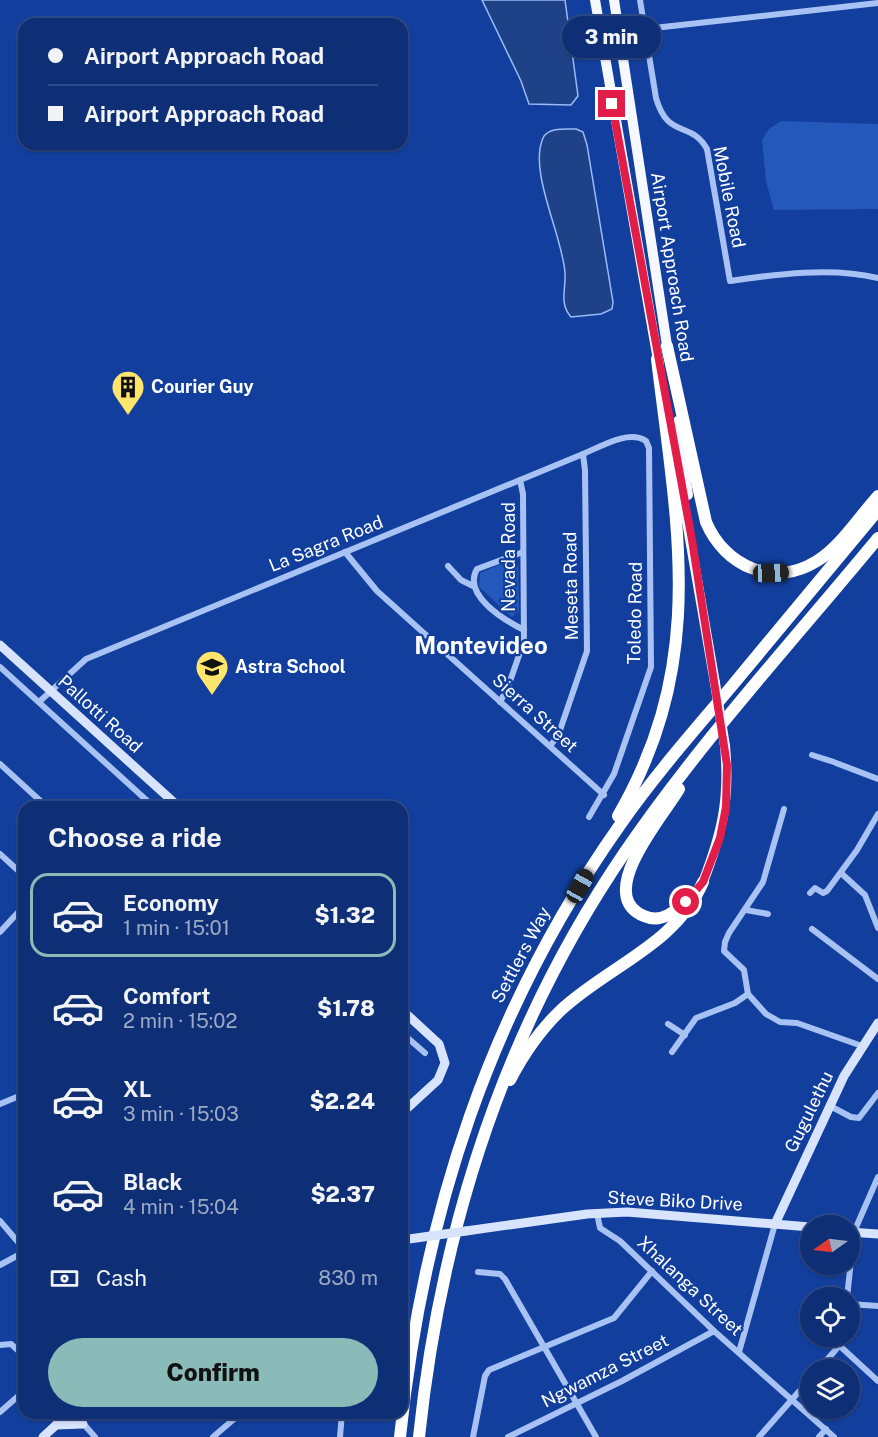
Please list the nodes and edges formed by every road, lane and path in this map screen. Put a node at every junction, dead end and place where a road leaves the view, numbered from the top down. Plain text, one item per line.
1 (595, 0) edge
2 (614, 0) edge
3 (640, 0) edge
4 (878, 3) edge
5 (645, 29) junction
6 (878, 278) edge
7 (667, 346) junction
8 (657, 359) junction
9 (639, 437) joint
10 (583, 454) junction
11 (520, 480) junction
12 (878, 496) edge
13 (878, 510) edge
14 (878, 538) edge
15 (692, 540) junction
16 (345, 552) junction
17 (523, 552) junction
18 (447, 566) dead end
19 (473, 586) junction
20 (524, 630) junction
21 (0, 645) edge
22 (0, 667) edge
23 (51, 690) junction
24 (39, 702) junction
25 (500, 702) junction
26 (712, 738) junction
27 (550, 746) junction
28 (812, 755) dead end
29 (0, 764) edge
30 (878, 779) edge
31 (604, 795) junction
32 (40, 801) edge
33 (147, 801) edge
34 (172, 801) edge
35 (784, 809) dead end
36 (878, 814) edge
37 (589, 817) dead end
38 (0, 854) edge
39 (18, 870) edge
40 (842, 873) junction
41 (703, 882) junction
42 (580, 886) junction
43 (810, 893) dead end
44 (746, 910) junction
45 (18, 912) edge
46 (768, 914) dead end
47 (878, 928) edge
48 (812, 929) dead end
49 (0, 932) edge
50 (878, 979) edge
51 (748, 994) junction
52 (408, 1016) edge
53 (878, 1023) edge
54 (668, 1024) dead end
55 (685, 1035) junction
56 (408, 1038) edge
57 (862, 1046) junction
58 (672, 1052) dead end
59 (424, 1053) dead end
60 (878, 1093) edge
61 (18, 1097) edge
62 (0, 1104) edge
63 (830, 1106) junction
64 (408, 1108) edge
65 (878, 1177) edge
66 (597, 1213) junction
67 (860, 1215) edge
68 (458, 1217) junction
69 (0, 1221) edge
70 (776, 1221) junction
71 (800, 1225) edge
72 (860, 1233) edge
73 (878, 1234) edge
74 (408, 1240) edge
75 (18, 1244) edge
76 (18, 1254) edge
77 (0, 1265) edge
78 (652, 1271) junction
79 (478, 1272) dead end
80 (860, 1305) edge
81 (878, 1306) edge
82 (714, 1331) junction
83 (0, 1345) edge
84 (544, 1347) junction
85 (838, 1347) edge
86 (840, 1347) edge
87 (18, 1350) edge
88 (739, 1352) junction
89 (828, 1359) edge
90 (408, 1366) edge
91 (878, 1381) edge
92 (800, 1390) edge
93 (18, 1396) edge
94 (793, 1398) junction
95 (577, 1403) junction
96 (0, 1412) edge
97 (64, 1419) edge
98 (78, 1419) edge
99 (234, 1419) edge
100 (342, 1419) edge
101 (402, 1419) edge
102 (83, 1424) junction
103 (56, 1425) junction
104 (826, 1429) junction
105 (518, 1435) edge
106 (43, 1437) edge
107 (95, 1437) edge
108 (213, 1437) edge
109 (340, 1437) edge
110 (400, 1437) edge
111 (419, 1437) edge
112 (473, 1437) edge
113 (508, 1437) edge
114 (596, 1437) edge
115 (759, 1437) edge
116 (819, 1437) edge
117 (834, 1437) edge

1 - 8 main road, Airport Approach Road
2 - 7 main road, Airport Approach Road
3 - 5 street, Mobile Road
4 - 5 street
5 - 6 street, Mobile Road
7 - 12 highway
7 - 15 main road, Airport Approach Road
8 - 15 main road, Airport Approach Road
8 - 42 highway
9 - 10 street, La Sagra Road
9 - 31 street, Toledo Road
10 - 11 street, La Sagra Road
10 - 27 street, Meseta Road
11 - 16 street, La Sagra Road
11 - 17 street, Nevada Road
13 - 42 highway, Settlers Way
14 - 26 highway, Settlers Way
15 - 41 main road, Airport Approach Road, bridge
16 - 23 street, La Sagra Road
16 - 25 street, Sierra Street
17 - 19 street
17 - 20 street, Nevada Road
18 - 19 street
19 - 20 street
20 - 25 street, Nevada Road
21 - 23 street, Pallotti Road
22 - 24 street, Pallotti Road
23 - 24 street, La Sagra Road
23 - 34 street, Pallotti Road
24 - 33 street, Pallotti Road
25 - 27 street, Sierra Street
26 - 41 highway
26 - 68 highway, Settlers Way
27 - 31 street, Sierra Street
28 - 30 street
29 - 32 street
31 - 37 street, Toledo Road
35 - 44 street
36 - 40 street
38 - 39 street
40 - 43 street
40 - 47 street
41 - 68 highway
42 - 90 highway, Settlers Way
44 - 46 street
44 - 51 street
45 - 49 street
48 - 50 street
51 - 55 street
51 - 57 street
52 - 64 street
53 - 57 street, Gugulethu
54 - 55 street
55 - 58 street
56 - 59 street
57 - 63 street, Gugulethu
60 - 63 street
61 - 62 street
63 - 70 street, Gugulethu
65 - 67 street
66 - 70 street, Steve Biko Drive
66 - 74 street, Steve Biko Drive, bridge
66 - 78 street, Xhalanga Street
68 - 111 highway, Settlers Way
69 - 75 street
70 - 71 street, Steve Biko Drive
70 - 88 street
72 - 73 street
76 - 77 street
78 - 82 street, Xhalanga Street
78 - 84 street
79 - 84 street
80 - 81 street
82 - 88 street, Xhalanga Street
82 - 95 street, Ngwamza Street
83 - 87 street
84 - 95 street
84 - 112 street
85 - 89 street
86 - 91 street
88 - 94 street, Xhalanga Street
92 - 94 street
93 - 96 street
94 - 104 street, Xhalanga Street
94 - 115 street
95 - 105 street, Ngwamza Street
95 - 114 street
97 - 103 street
98 - 102 street
99 - 108 street
100 - 109 street
101 - 110 highway, Settlers Way
102 - 103 street
102 - 107 street
103 - 106 street
104 - 116 street
104 - 117 street, Xhalanga Street
105 - 113 street, Ngwamza Street

